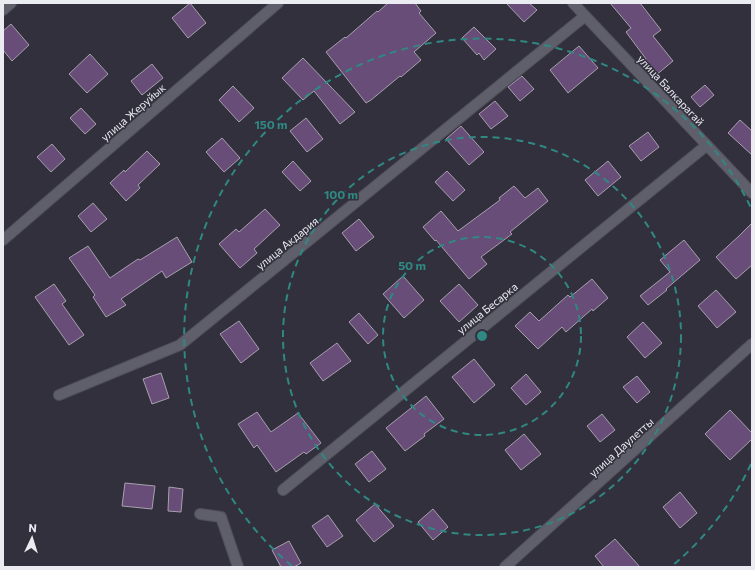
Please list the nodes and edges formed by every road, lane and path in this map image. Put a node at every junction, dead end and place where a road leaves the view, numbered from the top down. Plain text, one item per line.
1 (11, 3) edge
2 (278, 3) edge
3 (573, 3) edge
4 (3, 10) edge
5 (585, 16) junction
6 (707, 145) junction
7 (752, 193) edge
8 (3, 240) edge
9 (752, 344) edge
10 (59, 395) dead end
11 (283, 490) dead end
12 (200, 514) dead end
13 (238, 567) edge
14 (506, 567) edge

1 - 4 street
2 - 8 street, улица Жеруйык
3 - 5 street, улица Балкарагай
5 - 6 street, улица Балкарагай
5 - 10 street, улица Акдария
6 - 7 street, улица Балкарагай
6 - 11 street, улица Бесарка
9 - 14 street, улица Даулетты
12 - 13 street

